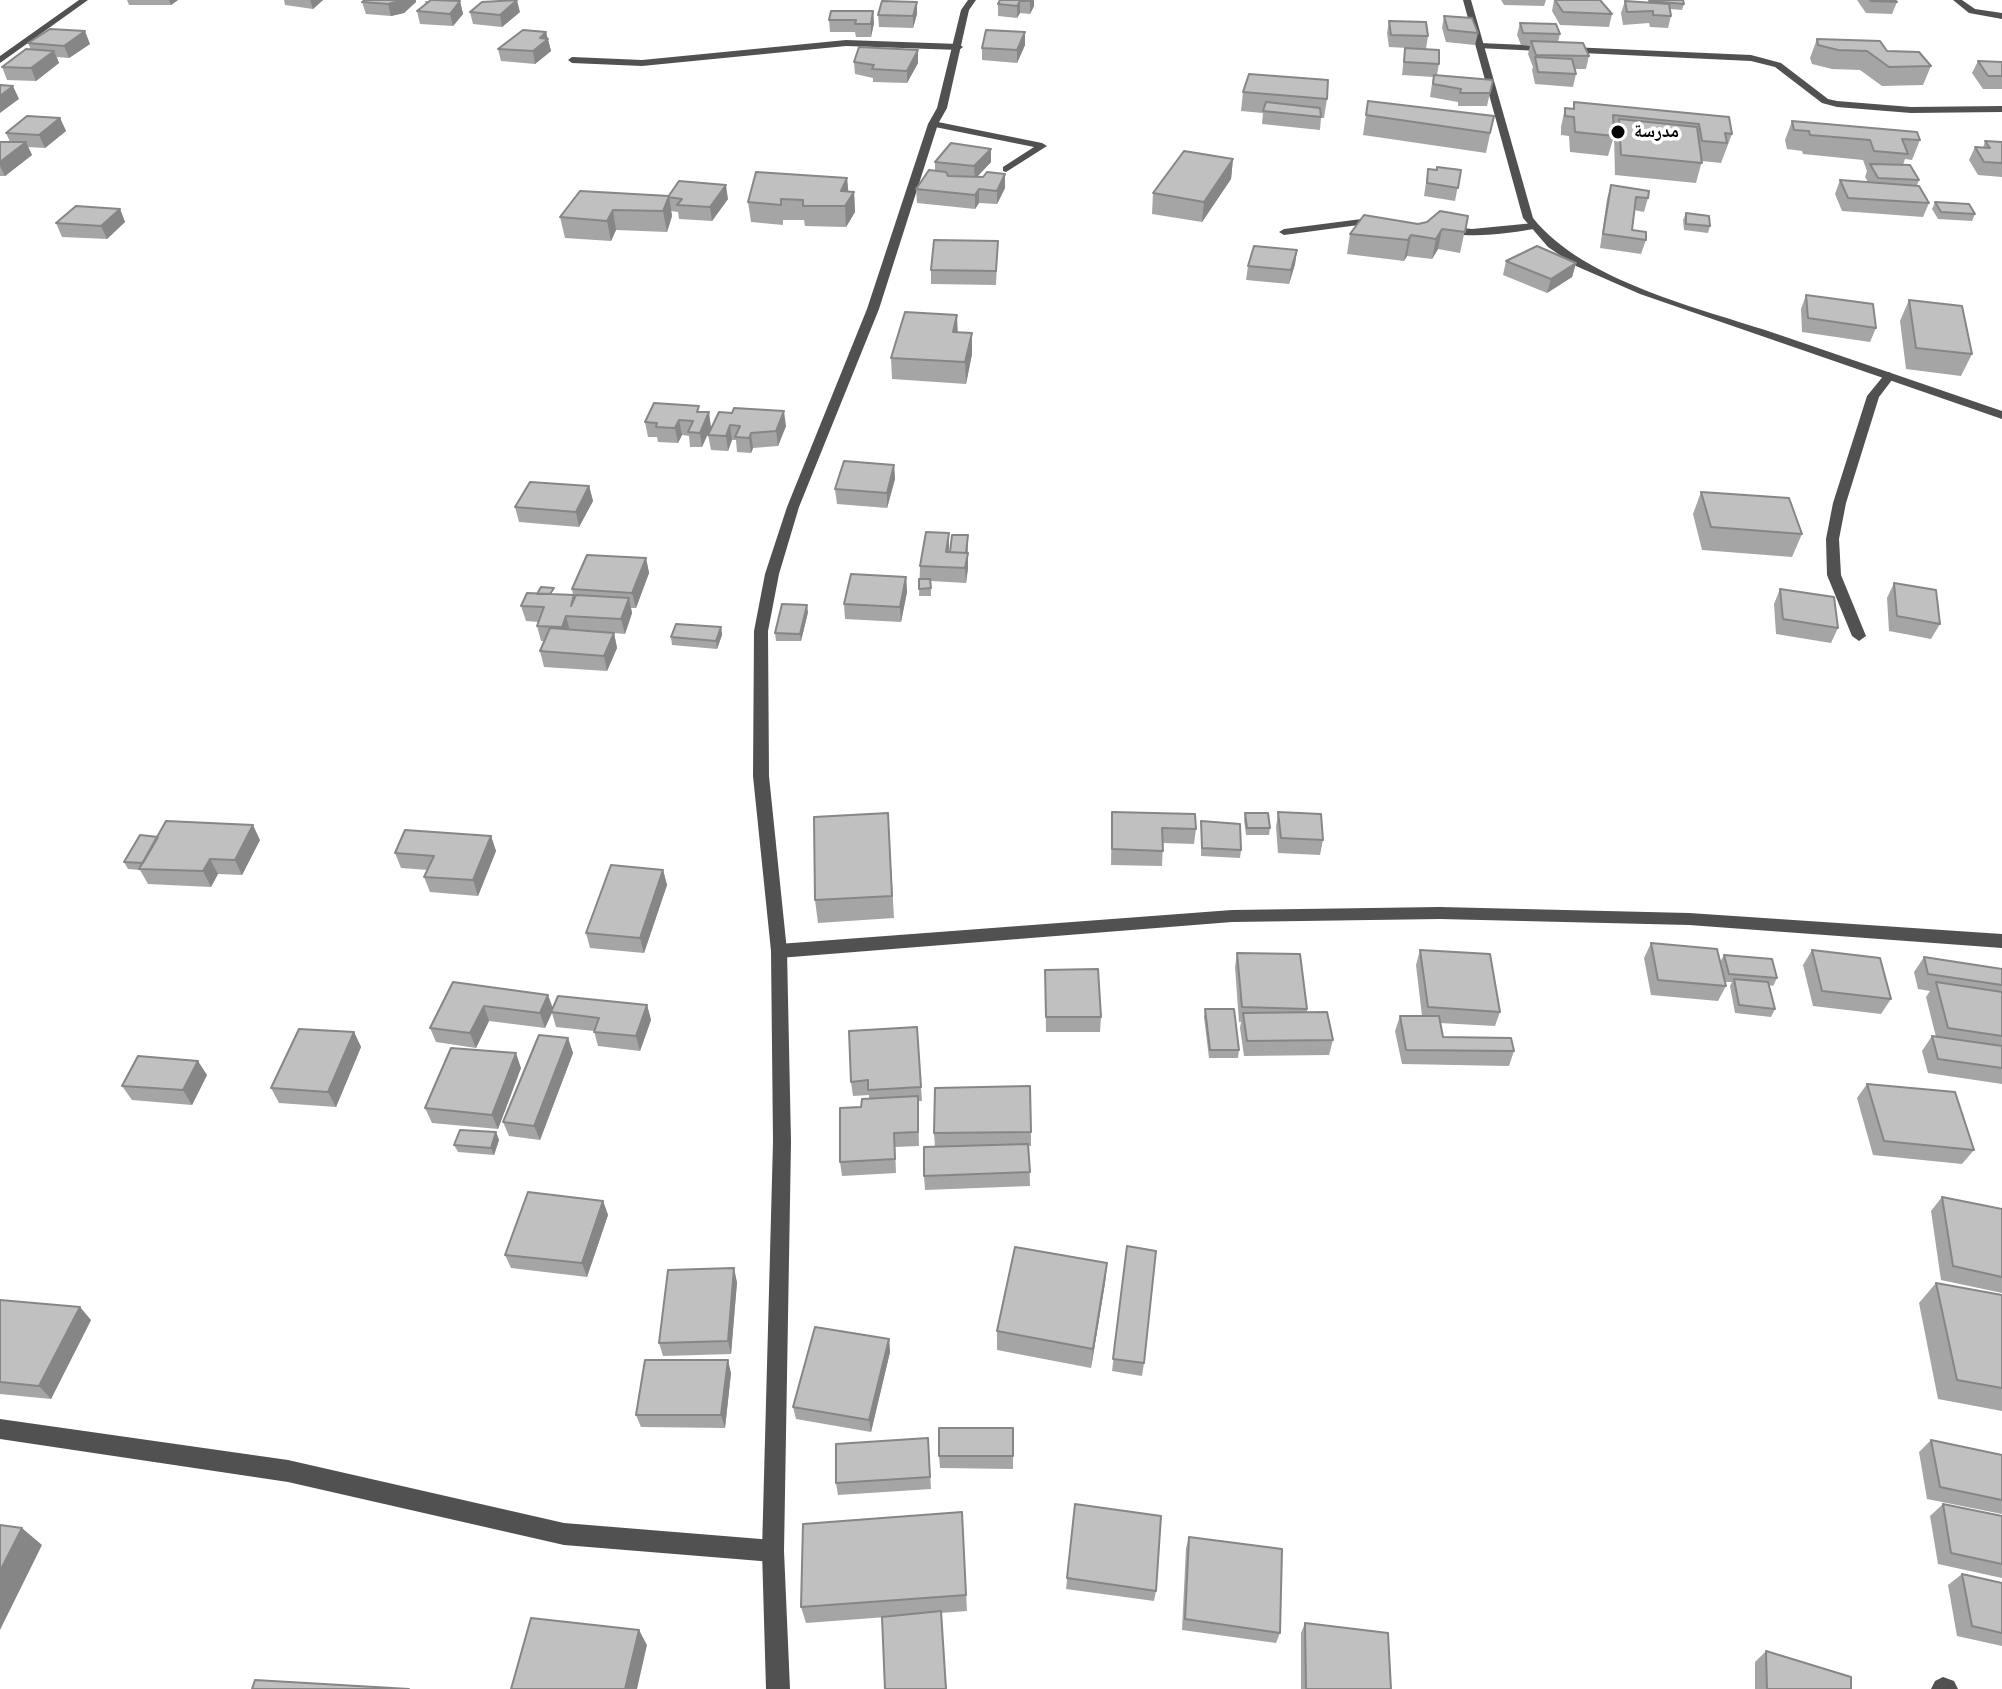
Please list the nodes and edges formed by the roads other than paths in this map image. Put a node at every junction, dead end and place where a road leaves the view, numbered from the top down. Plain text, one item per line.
1 (84, 0) edge
2 (972, 0) edge
3 (1467, 0) edge
4 (1957, 0) edge
5 (2002, 16) edge
6 (1480, 46) junction
7 (959, 47) junction
8 (0, 60) edge
9 (572, 60) dead end
10 (2002, 109) edge
11 (933, 124) junction
12 (1006, 169) dead end
13 (1390, 222) edge
14 (1534, 226) junction
15 (1431, 227) edge
16 (1284, 232) dead end
17 (1889, 376) junction
18 (2002, 415) edge
19 (1859, 636) dead end
20 (2002, 941) edge
21 (779, 951) junction
22 (0, 1429) edge
23 (773, 1551) junction
24 (778, 1689) edge

1 - 8 street
2 - 7 street
3 - 6 street
4 - 5 street
6 - 10 street
6 - 14 street
7 - 9 street
7 - 11 street
11 - 12 street
11 - 21 street
13 - 16 street
14 - 15 street
14 - 17 street
17 - 18 street
17 - 19 street
20 - 21 street
21 - 23 street
22 - 23 street
23 - 24 street

